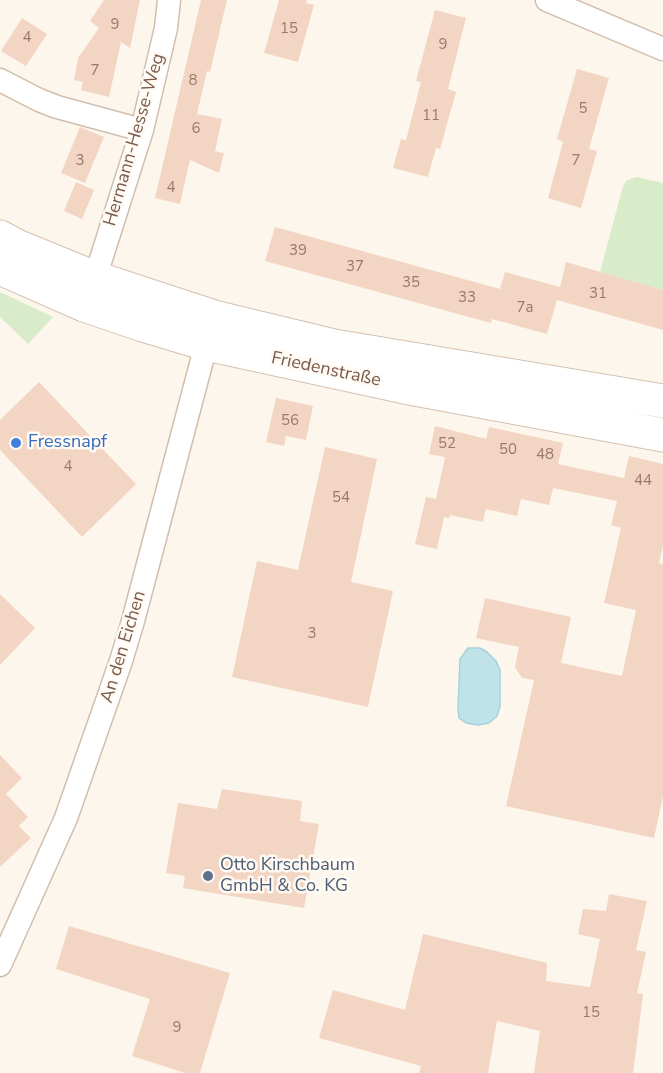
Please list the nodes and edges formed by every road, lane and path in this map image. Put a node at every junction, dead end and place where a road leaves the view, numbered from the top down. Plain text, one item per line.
1 (169, 0) edge
2 (548, 0) edge
3 (663, 49) edge
4 (0, 80) edge
5 (142, 130) junction
6 (0, 237) edge
7 (0, 268) edge
8 (95, 278) junction
9 (210, 330) junction
10 (663, 400) edge
11 (663, 435) edge
12 (0, 965) edge

1 - 5 street, Hermann-Hesse-Weg
2 - 3 street
4 - 5 street
5 - 8 street, Hermann-Hesse-Weg
6 - 8 main road, Friedenstraße
7 - 9 main road, Friedenstraße
8 - 9 main road, Friedenstraße
9 - 10 main road, Friedenstraße
9 - 11 main road, Friedenstraße
9 - 12 street, An den Eichen

